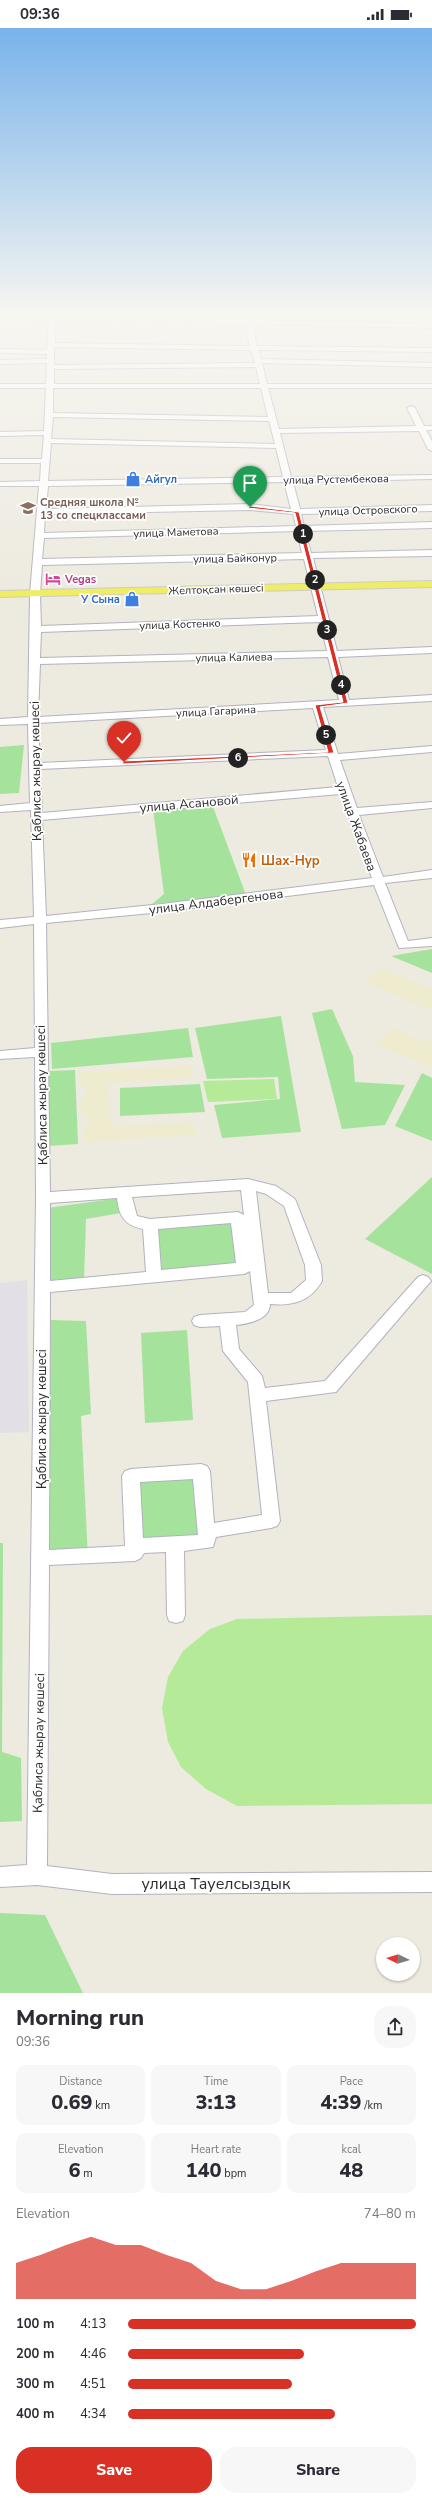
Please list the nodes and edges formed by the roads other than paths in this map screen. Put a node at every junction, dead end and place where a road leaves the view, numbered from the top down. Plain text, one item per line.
1 (49, 407) edge
2 (269, 407) edge
3 (411, 408) dead end
4 (49, 415) junction
5 (272, 419) junction
6 (421, 428) junction
7 (432, 428) edge
8 (276, 432) junction
9 (0, 434) edge
10 (47, 437) junction
11 (279, 446) junction
12 (432, 449) edge
13 (0, 461) edge
14 (45, 461) junction
15 (432, 477) edge
16 (289, 480) junction
17 (0, 484) edge
18 (43, 484) junction
19 (432, 508) edge
20 (40, 512) junction
21 (297, 512) junction
22 (432, 525) edge
23 (302, 529) junction
24 (39, 536) junction
25 (432, 553) edge
26 (309, 556) junction
27 (39, 562) junction
28 (432, 584) edge
29 (317, 587) junction
30 (0, 594) edge
31 (35, 594) junction
32 (324, 619) junction
33 (36, 629) junction
34 (432, 650) edge
35 (334, 654) junction
36 (35, 661) junction
37 (432, 698) edge
38 (345, 703) junction
39 (318, 705) junction
40 (33, 720) junction
41 (0, 722) edge
42 (432, 749) edge
43 (332, 755) junction
44 (34, 766) junction
45 (344, 790) junction
46 (432, 805) edge
47 (0, 809) edge
48 (35, 811) junction
49 (352, 812) junction
50 (432, 874) edge
51 (377, 880) junction
52 (40, 921) junction
53 (0, 924) edge
54 (432, 942) edge
55 (41, 1052) junction
56 (0, 1055) edge
57 (248, 1184) junction
58 (124, 1192) junction
59 (43, 1198) junction
60 (150, 1224) junction
61 (154, 1277) junction
62 (423, 1281) dead end
63 (42, 1287) junction
64 (261, 1298) junction
65 (227, 1320) junction
66 (200, 1321) dead end
67 (258, 1395) junction
68 (208, 1531) junction
69 (175, 1544) junction
70 (134, 1546) junction
71 (40, 1558) junction
72 (176, 1615) dead end
73 (37, 1875) junction
74 (0, 1877) edge
75 (432, 1882) edge

1 - 4 street, Қаблиса жырау көшесі
2 - 5 street
3 - 6 street
4 - 5 street
4 - 10 street, Қаблиса жырау көшесі
5 - 8 street
6 - 7 street
6 - 8 street
6 - 12 street
8 - 11 street
9 - 10 street
10 - 11 street
10 - 14 street, Қаблиса жырау көшесі
11 - 16 street
13 - 14 street
14 - 18 street, Қаблиса жырау көшесі
15 - 16 street, улица Рустембекова
16 - 18 street, улица Рустембекова
16 - 21 street
17 - 18 street, улица Рустембекова
18 - 20 street, Қаблиса жырау көшесі
19 - 21 street, улица Островского
20 - 21 street, улица Островского
20 - 24 street, Қаблиса жырау көшесі
21 - 23 street
22 - 23 street, улица Маметова
23 - 24 street, улица Маметова
23 - 26 street
24 - 27 street, Қаблиса жырау көшесі
25 - 26 street, улица Байконур
26 - 27 street, улица Байконур
26 - 29 street
27 - 31 street, Қаблиса жырау көшесі
28 - 29 main road, Желтоқсан көшесі
29 - 31 main road, Желтоқсан көшесі
29 - 32 street
30 - 31 main road, Желтоқсан көшесі
31 - 33 street, Қаблиса жырау көшесі
32 - 33 street, улица Костенко
32 - 35 street
33 - 36 street, Қаблиса жырау көшесі
34 - 35 street, улица Калиева
35 - 36 street, улица Калиева
35 - 38 street
36 - 40 street, Қаблиса жырау көшесі
37 - 38 street, улица Гагарина
38 - 39 street, улица Гагарина
39 - 40 street, улица Гагарина
39 - 43 street, улица Жабаева
40 - 41 street, улица Гагарина
40 - 44 street, Қаблиса жырау көшесі
42 - 43 street
43 - 44 street
43 - 45 street, улица Жабаева
44 - 48 street, Қаблиса жырау көшесі
45 - 48 street, улица Асановой
45 - 49 street, улица Жабаева
46 - 49 street
47 - 48 street, улица Асановой
48 - 52 street, Қаблиса жырау көшесі
49 - 51 street, улица Жабаева
50 - 51 street, улица Алдабергенова
51 - 52 street, улица Алдабергенова
51 - 54 street, улица Жабаева
52 - 53 street, улица Алдабергенова
52 - 55 street, Қаблиса жырау көшесі
55 - 56 street
55 - 59 street, Қаблиса жырау көшесі
57 - 58 street
57 - 64 street
57 - 64 street
58 - 59 street
58 - 60 street
59 - 63 street, Қаблиса жырау көшесі
60 - 61 street
60 - 61 street
61 - 63 street
62 - 67 street
63 - 71 street, Қаблиса жырау көшесі
64 - 65 street
65 - 66 street
65 - 67 street
67 - 68 street
68 - 69 street
68 - 70 street
69 - 70 street
69 - 72 street
70 - 71 street
71 - 73 street, Қаблиса жырау көшесі
73 - 74 street, улица Тауелсыздык
73 - 75 street, улица Тауелсыздык

